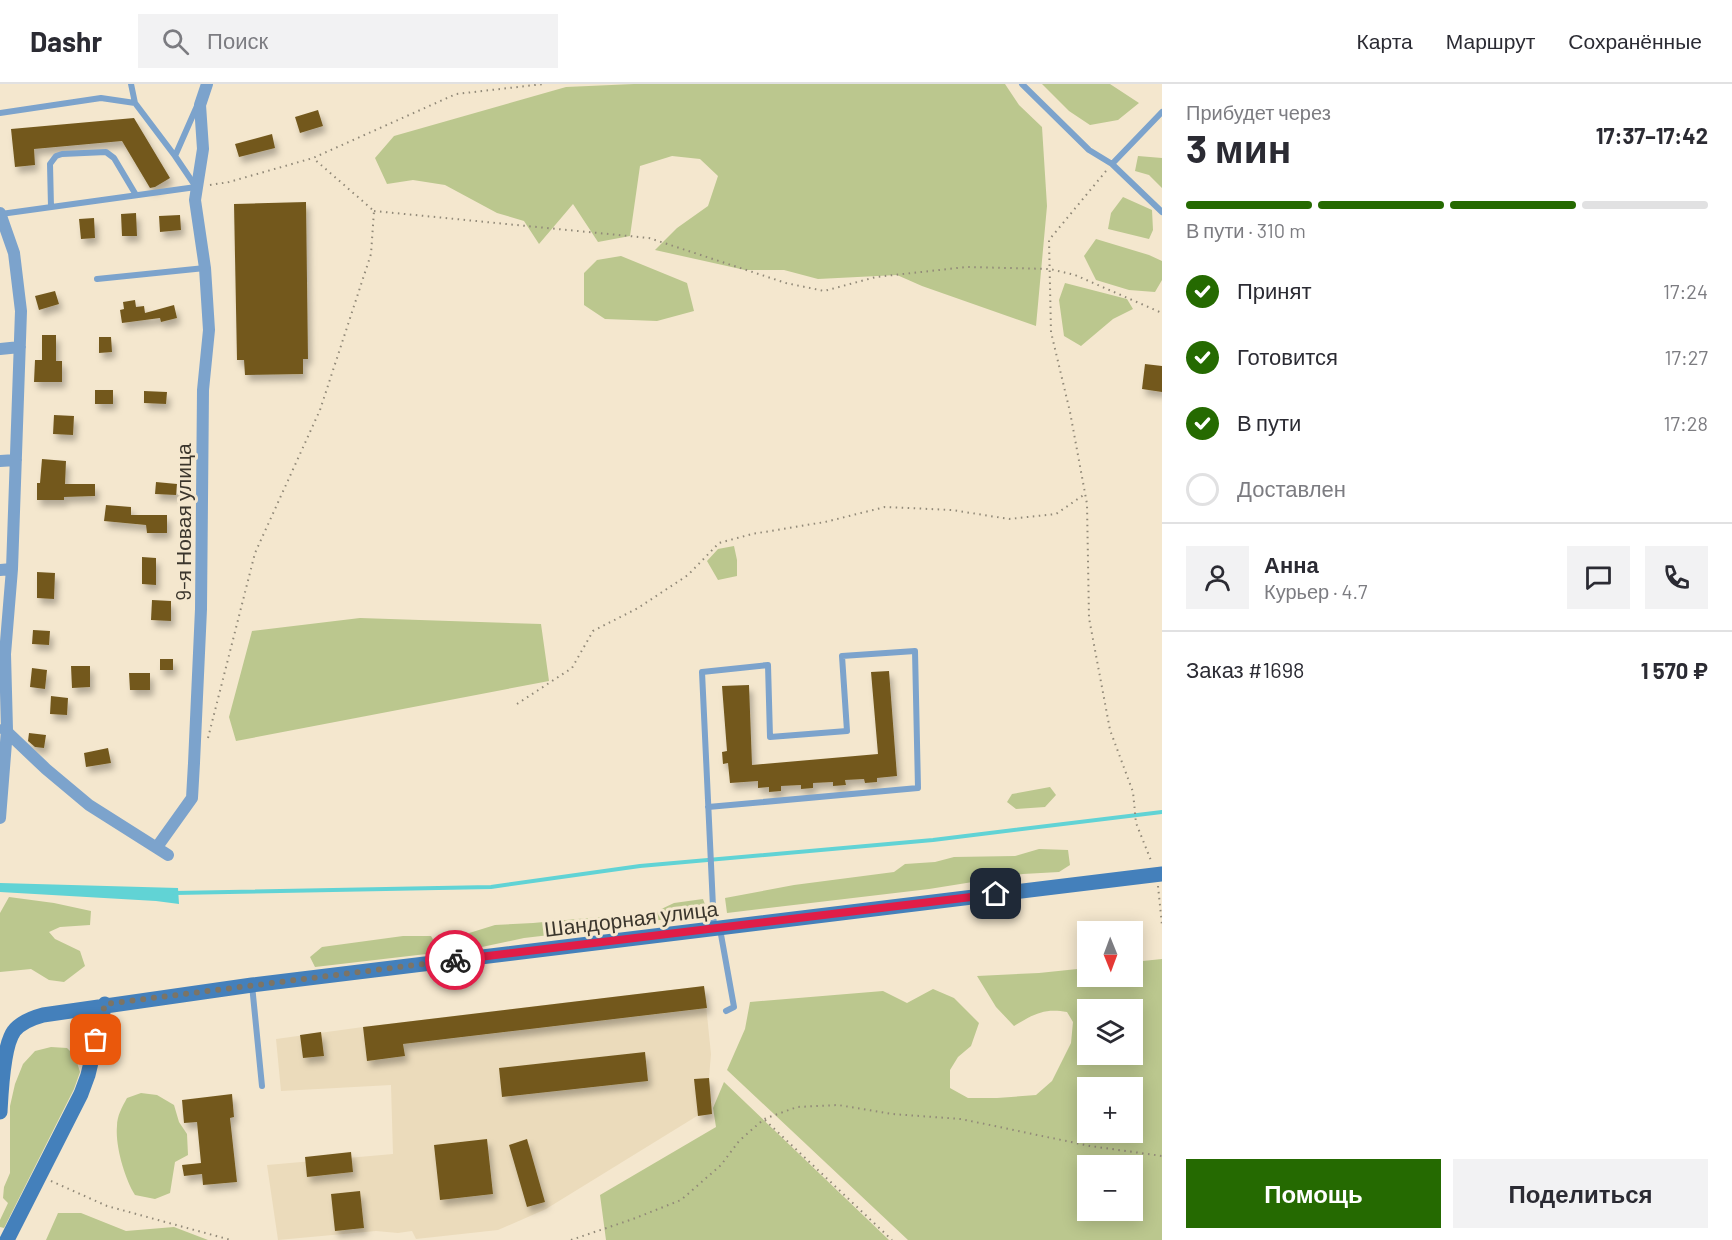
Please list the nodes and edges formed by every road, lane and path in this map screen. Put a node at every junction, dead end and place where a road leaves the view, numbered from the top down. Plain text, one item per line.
1 (131, 84) edge
2 (207, 84) edge
3 (543, 84) edge
4 (1022, 84) edge
5 (201, 99) junction
6 (135, 103) junction
7 (1162, 112) edge
8 (0, 113) edge
9 (175, 156) junction
10 (313, 158) junction
11 (1112, 164) junction
12 (196, 187) junction
13 (136, 195) junction
14 (51, 207) junction
15 (374, 211) junction
16 (1162, 212) edge
17 (0, 214) edge
18 (205, 268) junction
19 (1050, 269) junction
20 (97, 279) dead end
21 (1162, 314) edge
22 (20, 347) junction
23 (0, 349) edge
24 (16, 460) junction
25 (0, 461) edge
26 (1085, 494) junction
27 (6, 570) edge
28 (517, 704) dead end
29 (3, 729) edge
30 (206, 743) dead end
31 (708, 807) junction
32 (0, 818) edge
33 (1136, 823) dead end
34 (157, 847) junction
35 (168, 855) dead end
36 (1162, 874) edge
37 (717, 928) junction
38 (252, 985) junction
39 (105, 1004) junction
40 (726, 1011) dead end
41 (262, 1086) dead end
42 (0, 1112) edge
43 (764, 1119) junction
44 (1162, 1156) edge
45 (40, 1176) junction
46 (7, 1240) edge
47 (231, 1240) edge
48 (571, 1240) edge
49 (892, 1240) edge

1 - 6 lane
2 - 5 street
3 - 10 path
4 - 11 lane
5 - 9 lane
5 - 12 street, 9-я Новая улица
6 - 8 lane
6 - 9 lane
7 - 11 lane
9 - 12 lane
10 - 12 path
10 - 15 path
11 - 16 lane
11 - 19 path
12 - 13 lane
12 - 18 street, 9-я Новая улица
13 - 14 lane
13 - 14 lane
14 - 17 lane
15 - 19 path
15 - 30 path
17 - 22 street
18 - 20 lane
18 - 34 street, 9-я Новая улица
19 - 21 path
19 - 26 path
22 - 23 street
22 - 24 street
24 - 25 street
24 - 27 street
26 - 28 path
26 - 33 path
27 - 29 street
29 - 32 street
29 - 34 street
31 - 31 lane
31 - 37 lane
34 - 35 street
36 - 37 street, Шандорная улица
37 - 38 street, Шандорная улица
37 - 40 lane
38 - 39 street, Шандорная улица
38 - 41 lane
39 - 42 street, Шандорная улица
39 - 45 street
43 - 44 path
43 - 48 path
43 - 49 path
45 - 46 street
45 - 47 path

